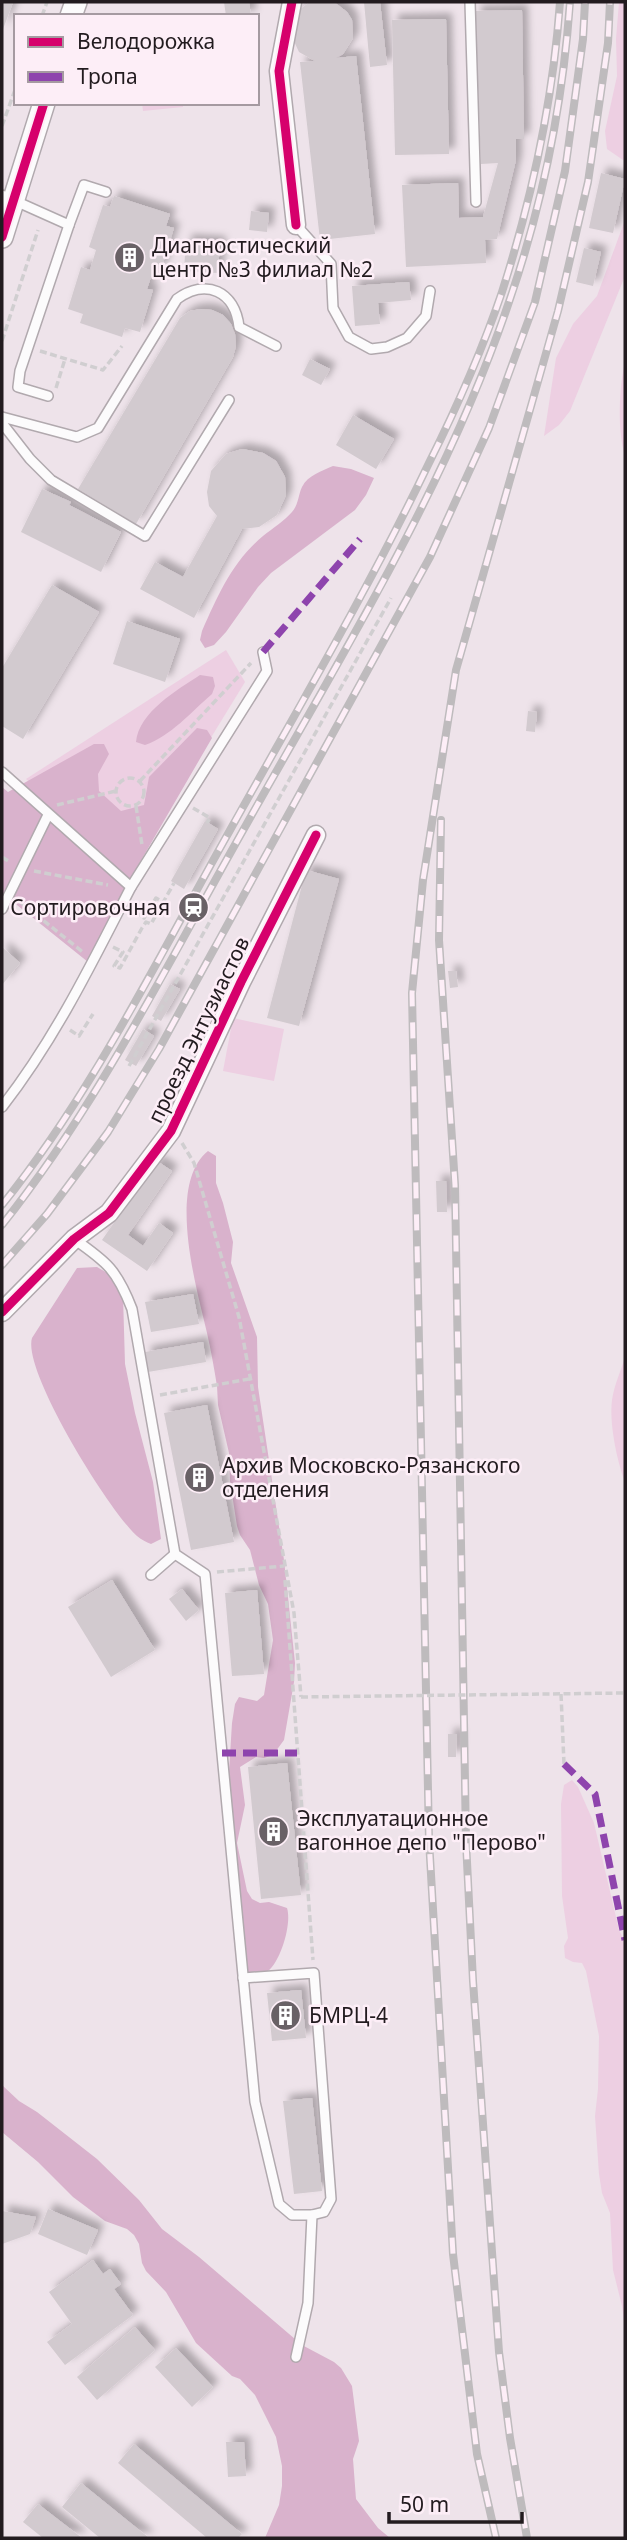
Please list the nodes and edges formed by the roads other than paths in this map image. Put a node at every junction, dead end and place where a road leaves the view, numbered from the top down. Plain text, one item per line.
1 (292, 2) edge
2 (470, 2) edge
3 (43, 105) edge
4 (106, 192) dead end
5 (8, 198) edge
6 (476, 202) dead end
7 (69, 225) junction
8 (296, 225) joint
9 (2, 237) edge
10 (430, 291) dead end
11 (276, 346) dead end
12 (48, 396) road end
13 (229, 400) dead end
14 (2, 417) edge
15 (2, 424) edge
16 (262, 652) road end
17 (2, 772) edge
18 (45, 812) junction
19 (316, 835) dead end
20 (131, 887) junction
21 (2, 909) edge
22 (3, 1103) edge
23 (74, 1239) junction
24 (2, 1312) edge
25 (175, 1555) junction
26 (151, 1575) dead end
27 (243, 1978) junction
28 (312, 2214) junction
29 (296, 2357) dead end

1 - 8 street
2 - 6 lane
3 - 5 street
4 - 7 lane
5 - 7 lane
5 - 9 street
7 - 12 lane
8 - 10 lane
11 - 14 lane
13 - 15 lane
16 - 20 lane
17 - 18 lane
18 - 20 lane
18 - 21 lane
19 - 23 street, проезд Энтузиастов
20 - 22 lane
23 - 24 street, проезд Энтузиастов
23 - 25 lane
25 - 26 lane
25 - 27 lane
27 - 28 lane
27 - 28 lane
28 - 29 lane

